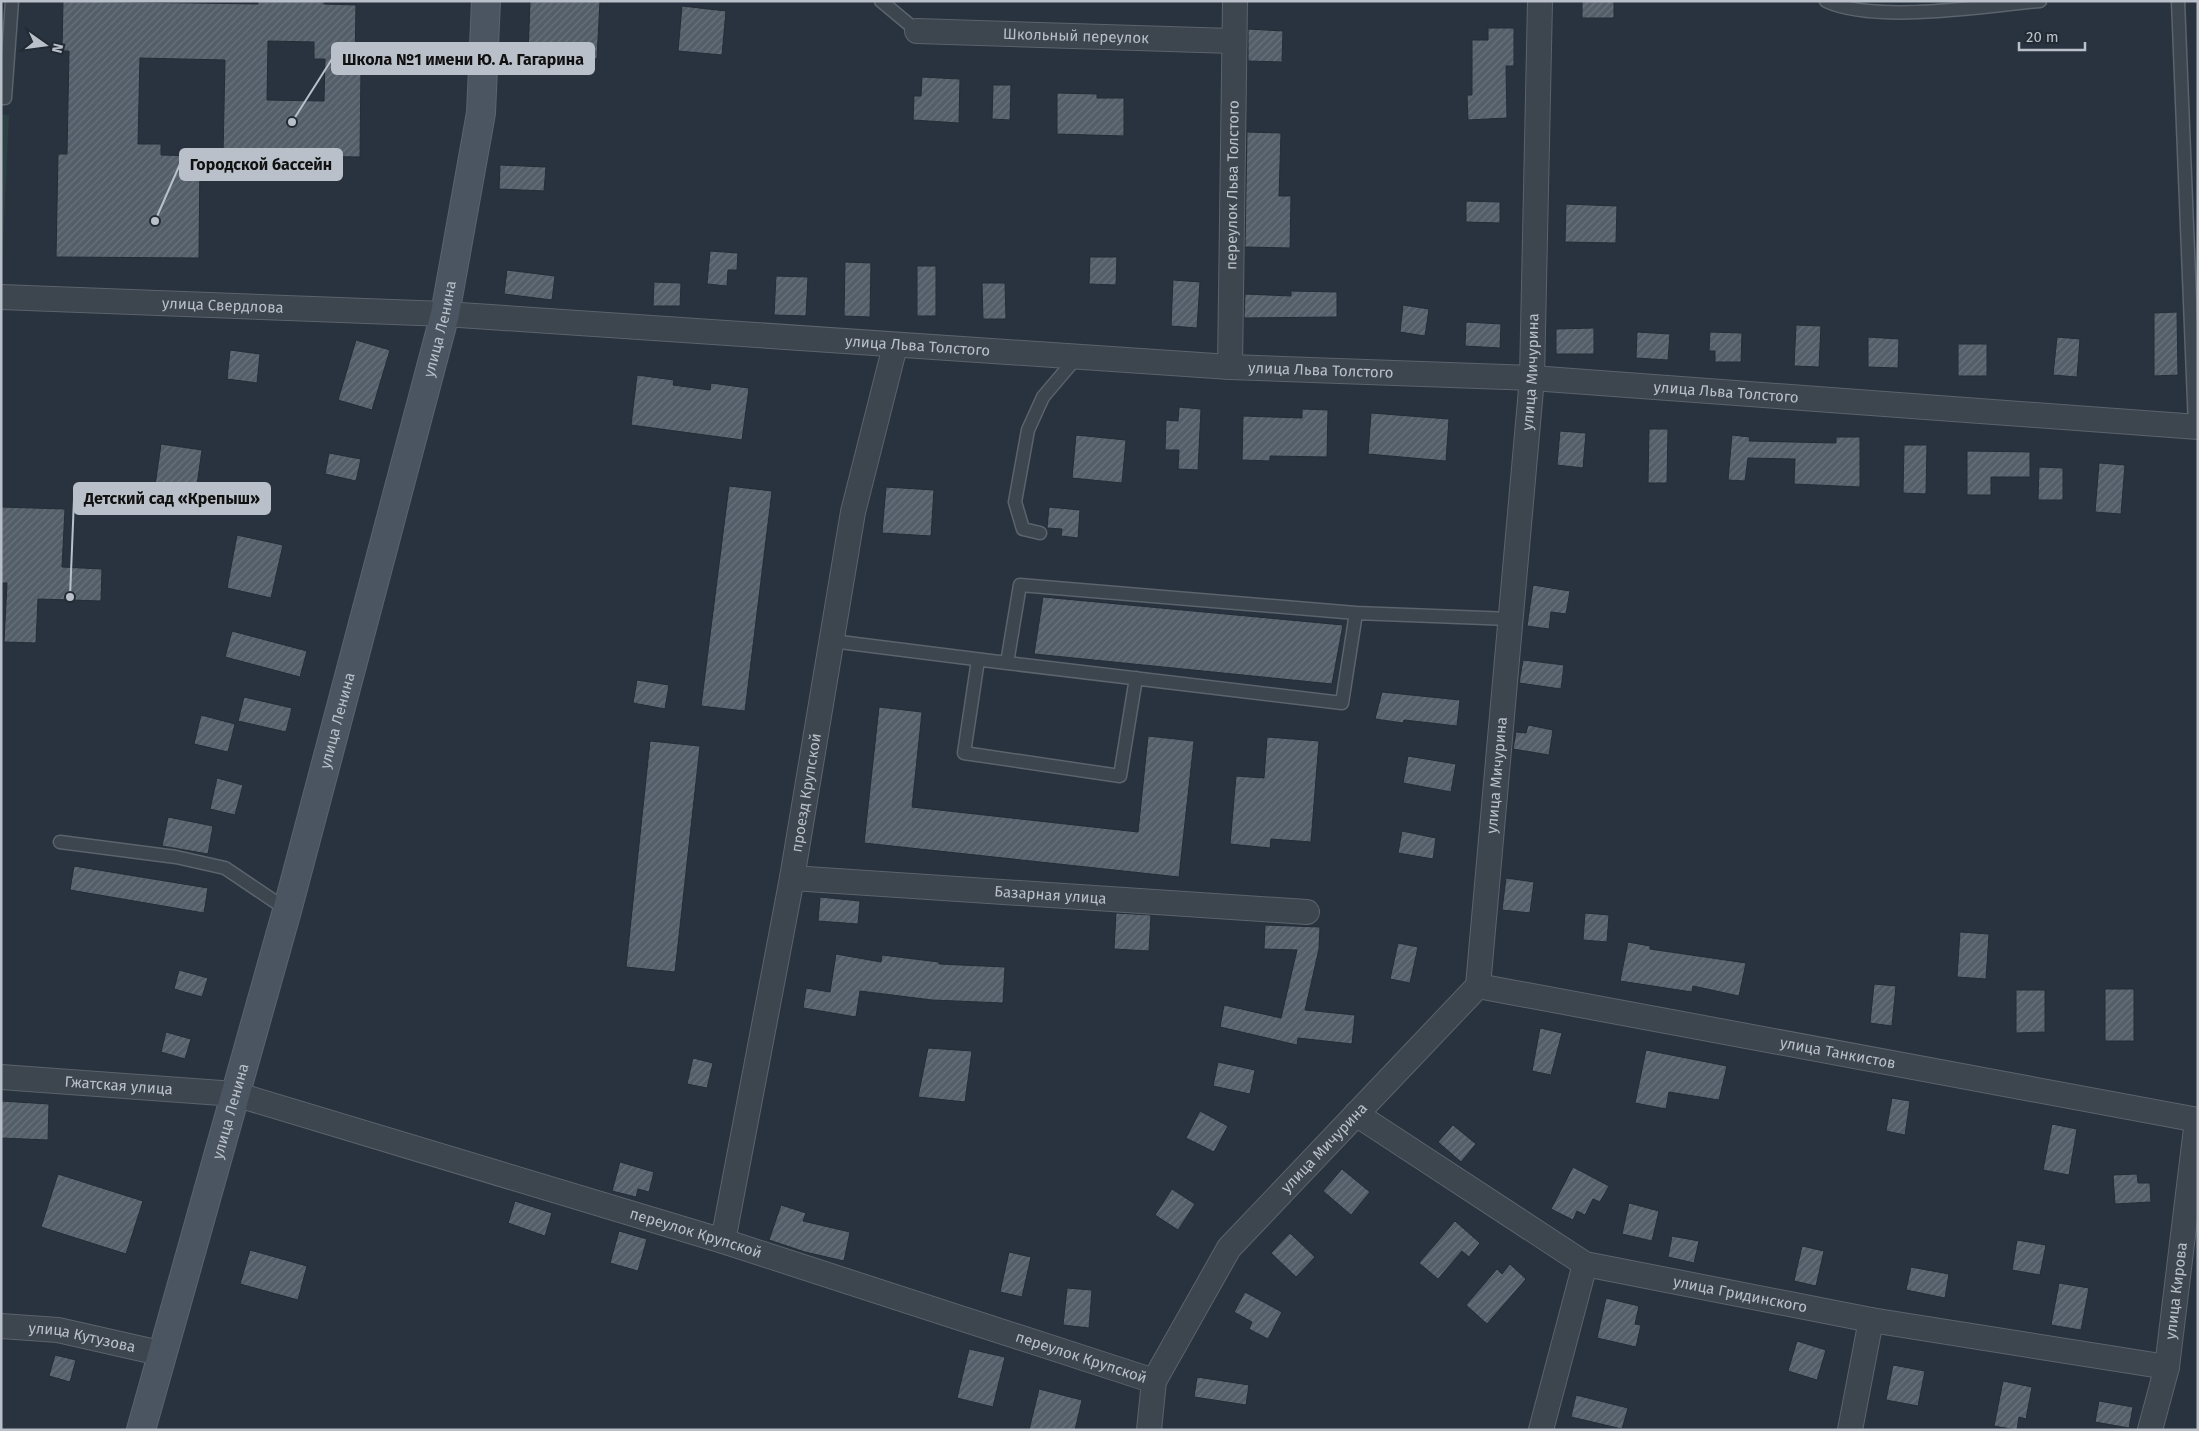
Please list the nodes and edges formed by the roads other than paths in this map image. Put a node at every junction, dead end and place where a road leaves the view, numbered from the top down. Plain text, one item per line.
1 (12, 1) edge
2 (486, 1) edge
3 (881, 1) edge
4 (1235, 1) edge
5 (1540, 1) edge
6 (1826, 1) edge
7 (2040, 1) edge
8 (2178, 1) edge
9 (917, 31) joint
10 (1233, 41) junction
11 (1, 98) edge
12 (1, 297) edge
13 (444, 314) junction
14 (895, 346) junction
15 (1076, 358) junction
16 (1230, 368) junction
17 (1532, 378) junction
18 (2196, 427) edge
19 (1040, 533) dead end
20 (1356, 614) junction
21 (1511, 619) junction
22 (832, 641) junction
23 (978, 660) junction
24 (1007, 663) junction
25 (1136, 678) junction
26 (60, 842) dead end
27 (792, 878) junction
28 (288, 907) junction
29 (1307, 912) dead end
30 (1478, 986) junction
31 (1, 1077) edge
32 (235, 1094) junction
33 (1356, 1114) junction
34 (2197, 1120) edge
35 (722, 1241) junction
36 (1585, 1264) junction
37 (1871, 1320) junction
38 (1, 1326) edge
39 (164, 1354) junction
40 (2167, 1367) junction
41 (1154, 1381) junction
42 (141, 1430) edge
43 (1150, 1430) edge
44 (1541, 1430) edge
45 (1850, 1430) edge
46 (2150, 1430) edge

1 - 11 lane
2 - 13 main road, улица Ленина
3 - 9 lane
4 - 10 street, переулок Льва Толстого
5 - 17 street, улица Мичурина
6 - 7 lane
8 - 18 lane
9 - 10 street, Школьный переулок
10 - 16 street, переулок Льва Толстого
12 - 13 street, улица Свердлова
13 - 14 street, улица Льва Толстого
13 - 28 main road, улица Ленина
14 - 15 street, улица Льва Толстого
14 - 22 street, проезд Крупской
15 - 16 street, улица Льва Толстого
15 - 19 lane
16 - 17 street, улица Льва Толстого
17 - 18 street, улица Льва Толстого
17 - 21 street, улица Мичурина
20 - 21 lane
20 - 24 lane
20 - 25 lane
21 - 30 street, улица Мичурина
22 - 23 lane
22 - 27 street, проезд Крупской
23 - 24 lane
23 - 25 lane
24 - 25 lane
26 - 28 lane
27 - 29 street, Базарная улица
27 - 35 street, проезд Крупской
28 - 32 main road, улица Ленина
30 - 33 street, улица Мичурина
30 - 34 street, улица Танкистов
31 - 32 street, Гжатская улица
32 - 35 street, переулок Крупской
32 - 39 main road, улица Ленина
33 - 36 street, улица Гридинского
33 - 41 street, улица Мичурина
34 - 40 street, улица Кирова
35 - 41 street, переулок Крупской
36 - 37 street, улица Гридинского
36 - 44 street
37 - 40 street, улица Гридинского
37 - 45 street
38 - 39 street, улица Кутузова
39 - 42 main road, улица Ленина
40 - 46 street, улица Кирова
41 - 43 street, улица Мичурина

